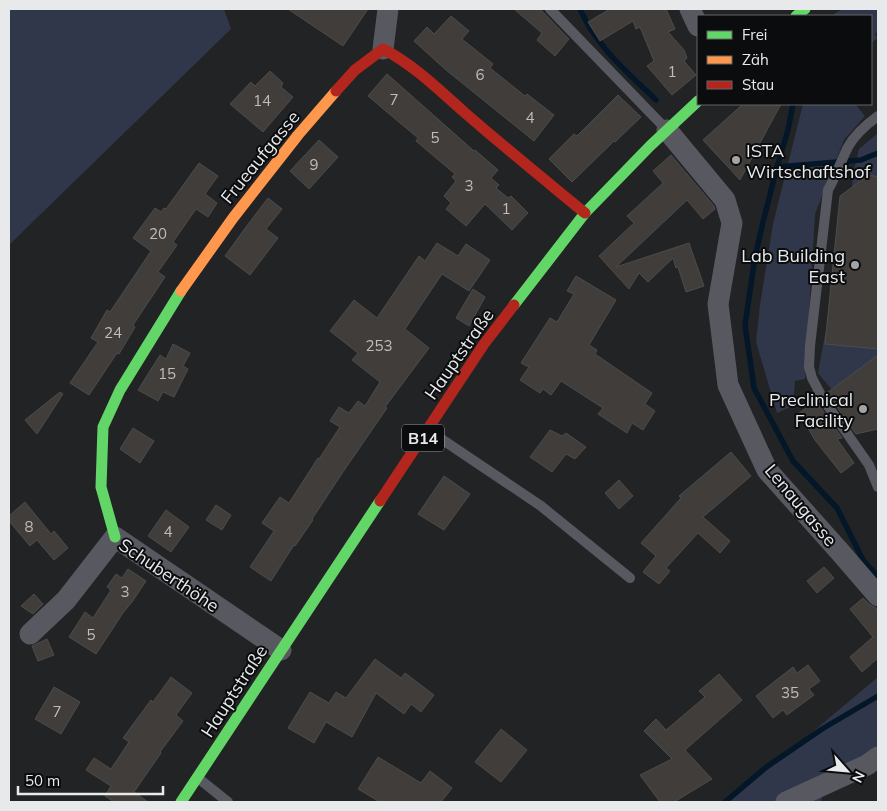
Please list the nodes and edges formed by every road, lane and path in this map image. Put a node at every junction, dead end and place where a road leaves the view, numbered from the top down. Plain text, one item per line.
1 (388, 9) edge
2 (550, 9) edge
3 (690, 9) edge
4 (697, 24) edge
5 (383, 49) junction
6 (697, 102) edge
7 (878, 116) edge
8 (666, 130) junction
9 (584, 213) junction
10 (428, 430) junction
11 (878, 487) edge
12 (114, 537) junction
13 (630, 578) dead end
14 (878, 596) edge
15 (30, 634) dead end
16 (281, 650) junction
17 (878, 757) edge
18 (198, 777) junction
19 (181, 802) edge
20 (228, 802) edge
21 (786, 802) edge

1 - 5 street
2 - 8 lane
3 - 4 street
5 - 9 main road
5 - 12 main road, Frueaufgasse
6 - 8 main road, Hauptstraße / B14
7 - 11 lane
8 - 9 main road, Hauptstraße / B14
8 - 14 street, Lenaugasse
9 - 10 main road, Hauptstraße / B14
10 - 13 lane
10 - 16 main road, Hauptstraße / B14
12 - 15 street, Schuberthöhe
12 - 16 street, Schuberthöhe
16 - 18 main road, Hauptstraße / B14
17 - 21 street
18 - 19 main road, Hauptstraße / B14
18 - 20 lane

